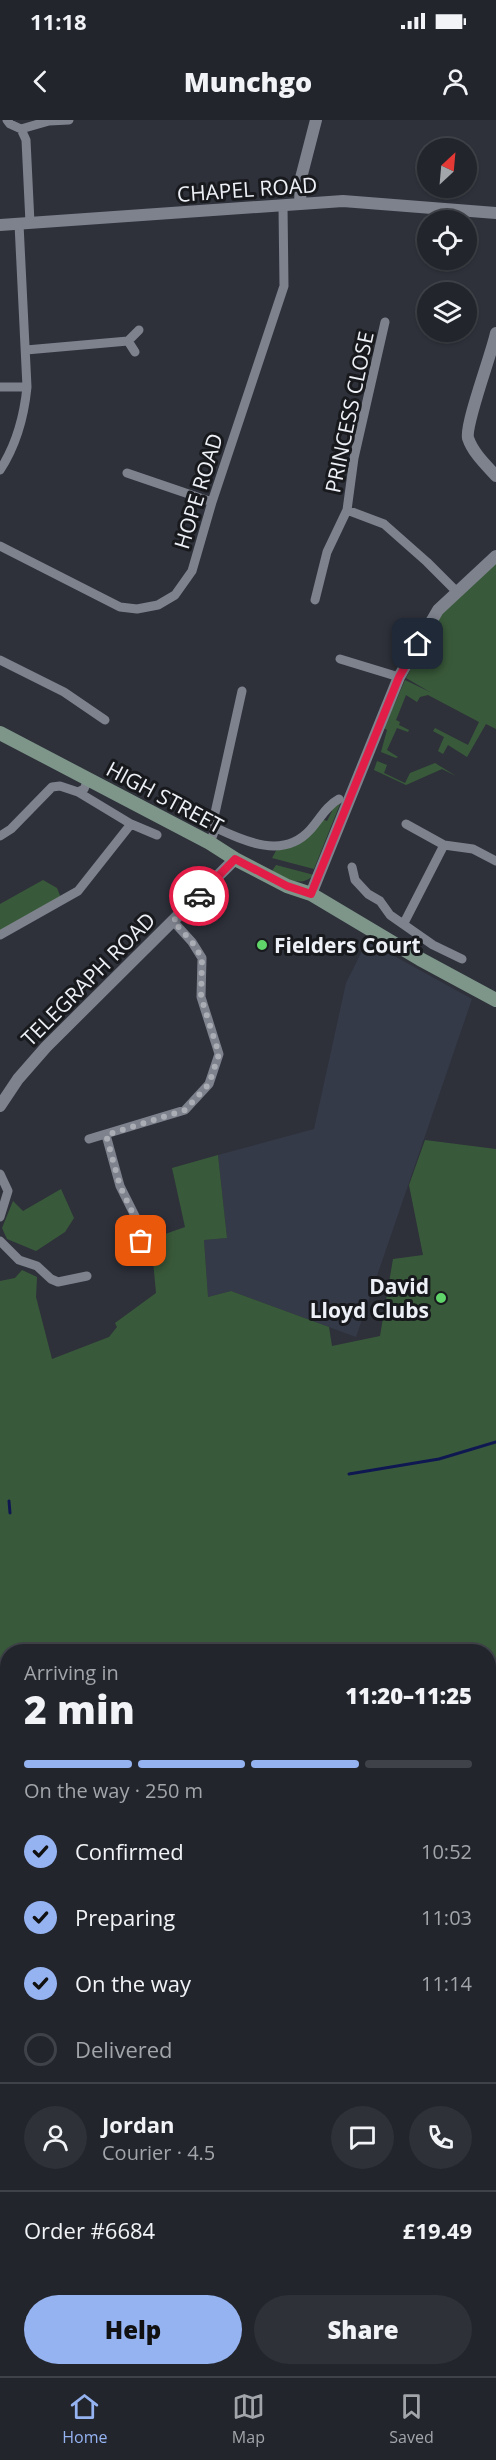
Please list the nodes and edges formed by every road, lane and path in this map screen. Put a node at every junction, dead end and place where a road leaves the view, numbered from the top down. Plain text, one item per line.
1 (69, 120) edge
2 (316, 120) edge
3 (6, 123) edge
4 (21, 129) junction
5 (300, 204) junction
6 (283, 206) junction
7 (496, 213) edge
8 (24, 223) junction
9 (0, 225) edge
10 (385, 322) dead end
11 (139, 330) dead end
12 (496, 333) edge
13 (128, 341) junction
14 (26, 350) junction
15 (135, 352) dead end
16 (0, 387) edge
17 (27, 387) junction
18 (0, 470) edge
19 (127, 473) dead end
20 (496, 476) edge
21 (212, 502) junction
22 (347, 510) junction
23 (0, 546) edge
24 (496, 556) edge
25 (456, 591) junction
26 (315, 600) dead end
27 (340, 659) dead end
28 (0, 660) edge
29 (399, 677) junction
30 (242, 691) dead end
31 (105, 720) dead end
32 (0, 733) edge
33 (88, 780) junction
34 (78, 792) junction
35 (339, 799) dead end
36 (131, 824) junction
37 (406, 824) dead end
38 (214, 827) junction
39 (0, 836) edge
40 (156, 836) dead end
41 (210, 843) junction
42 (444, 845) junction
43 (235, 859) junction
44 (496, 861) edge
45 (352, 867) dead end
46 (311, 894) junction
47 (173, 921) junction
48 (404, 923) junction
49 (0, 935) edge
50 (462, 959) dead end
51 (495, 996) edge
52 (0, 1106) edge
53 (106, 1135) junction
54 (89, 1139) dead end
55 (0, 1174) edge
56 (0, 1217) edge
57 (0, 1241) edge
58 (141, 1241) dead end
59 (87, 1276) dead end

1 - 4 street
2 - 5 street
3 - 4 street
4 - 8 street
5 - 6 street, CHAPEL ROAD
5 - 7 street, CHAPEL ROAD
6 - 8 street, CHAPEL ROAD
6 - 21 street, HOPE ROAD
8 - 9 street, CHAPEL ROAD
8 - 14 street
10 - 22 street, PRINCESS CLOSE
11 - 13 street
12 - 20 street
13 - 14 street
13 - 15 street
14 - 17 street
16 - 17 street
17 - 18 street
19 - 21 street
21 - 23 street, HOPE ROAD
22 - 25 street, PRINCESS CLOSE
22 - 26 street, PRINCESS CLOSE
24 - 25 street
25 - 29 street
27 - 29 street
28 - 31 street
29 - 46 street
30 - 38 street
32 - 33 main road, HIGH STREET
33 - 34 street
33 - 41 main road, HIGH STREET
34 - 36 street
34 - 39 street
35 - 38 street
36 - 40 street
36 - 49 street
37 - 42 street
38 - 41 street
41 - 43 main road, HIGH STREET
42 - 44 street
42 - 48 street
43 - 46 main road, HIGH STREET
43 - 47 street, TELEGRAPH ROAD
45 - 48 street
46 - 51 main road, HIGH STREET
47 - 52 street, TELEGRAPH ROAD
47 - 53 street
48 - 50 street
53 - 54 street
53 - 58 street
55 - 56 street
57 - 59 street

